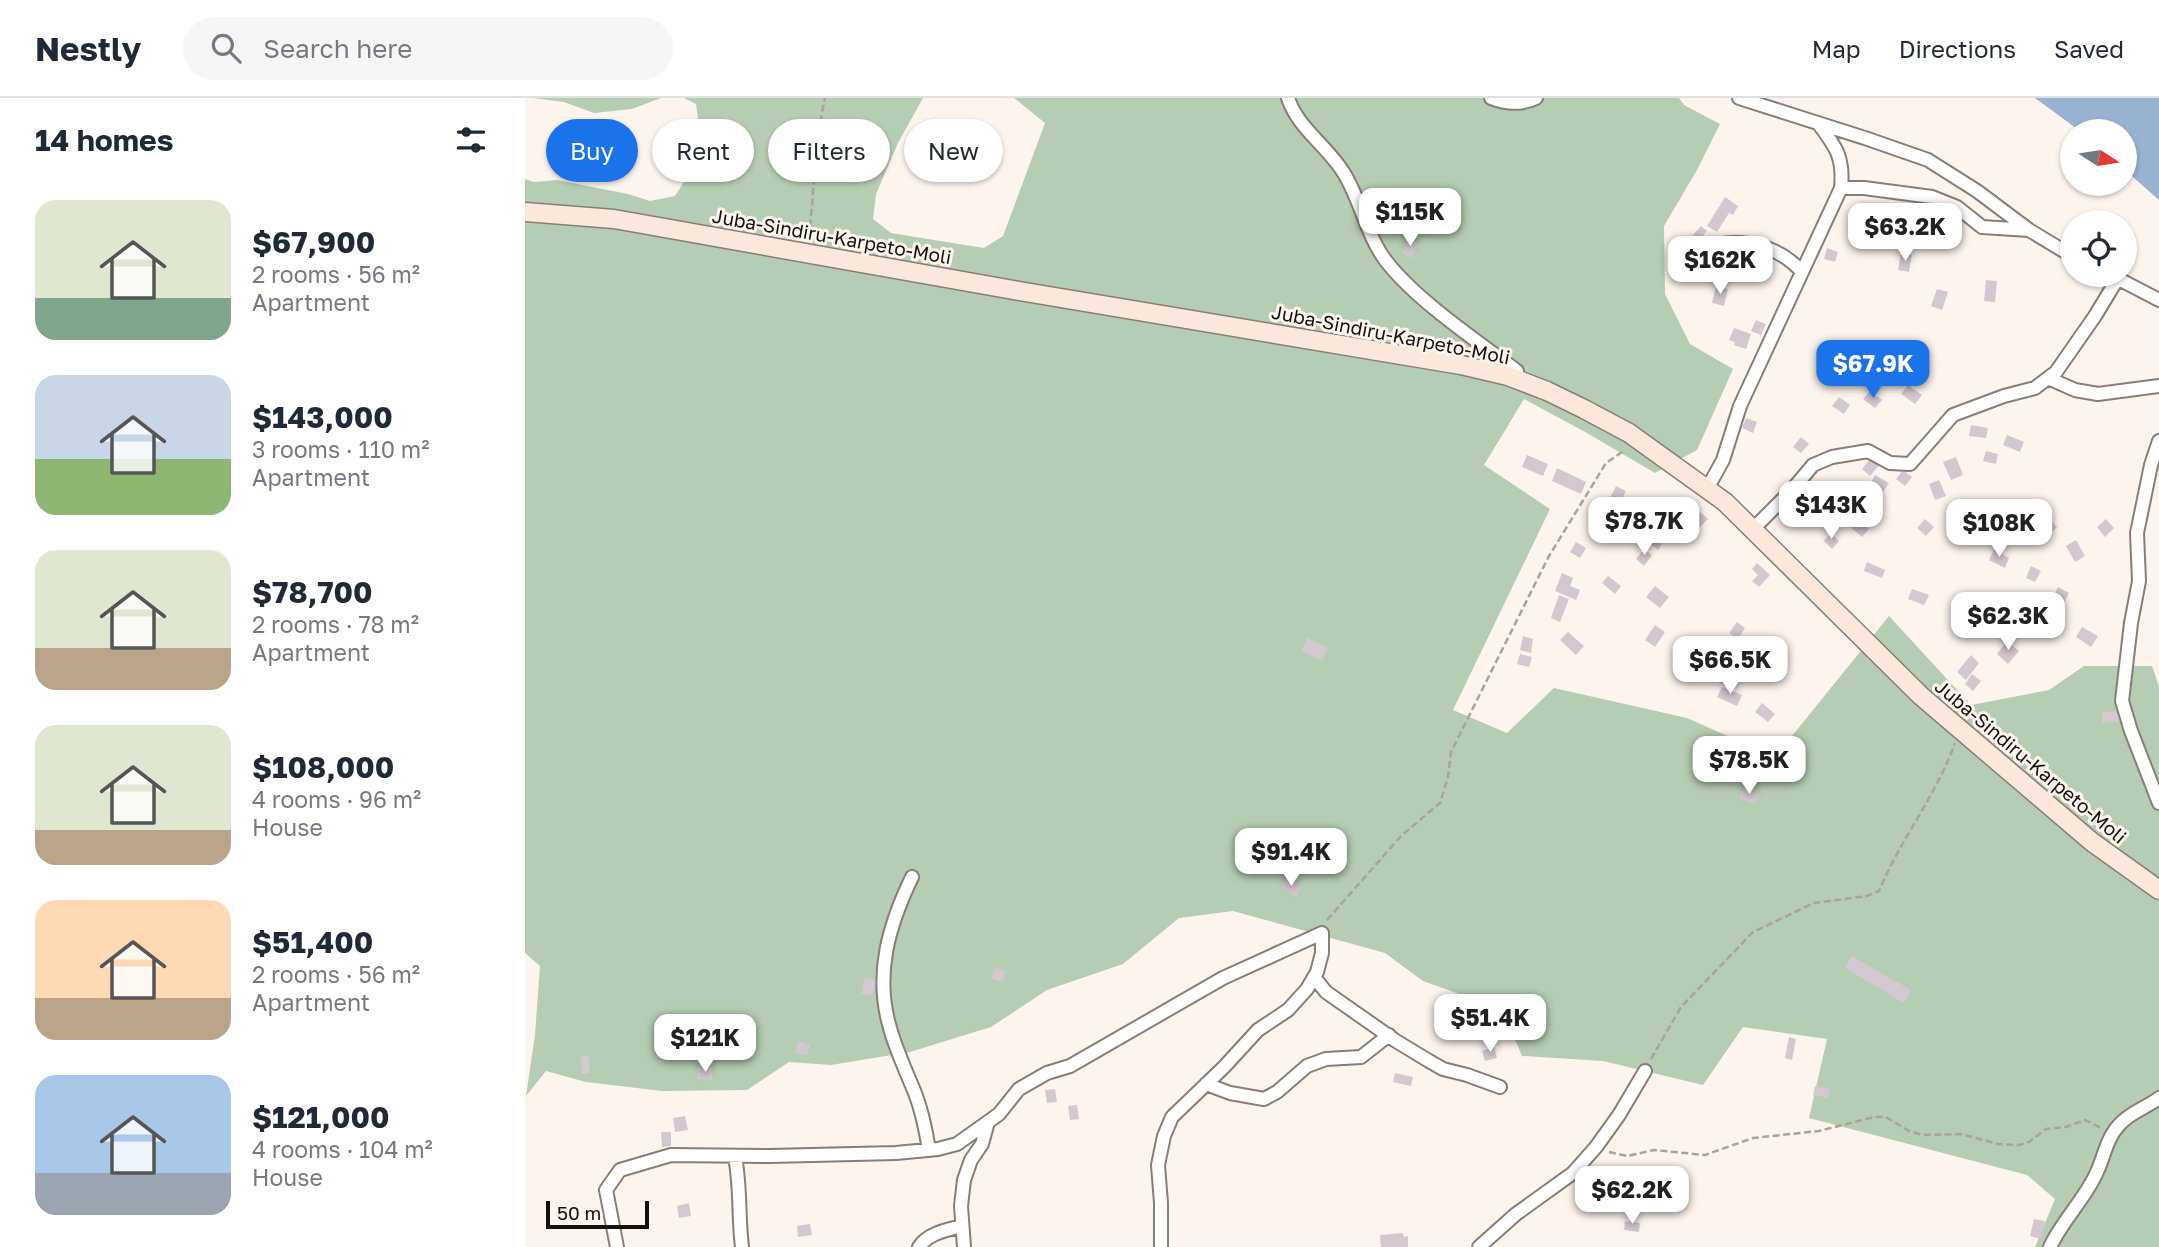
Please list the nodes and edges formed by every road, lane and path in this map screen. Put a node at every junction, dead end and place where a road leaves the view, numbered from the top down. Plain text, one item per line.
1 (825, 98) edge
2 (1288, 98) edge
3 (1491, 98) edge
4 (1536, 98) edge
5 (1739, 98) edge
6 (1818, 122) junction
7 (1841, 188) junction
8 (525, 212) edge
9 (2029, 230) junction
10 (809, 240) dead end
11 (1714, 245) dead end
12 (2060, 249) edge
13 (1802, 272) junction
14 (2108, 287) edge
15 (2135, 287) edge
16 (2159, 300) edge
17 (1517, 371) dead end
18 (2047, 378) junction
19 (2159, 386) edge
20 (1639, 441) junction
21 (2159, 441) edge
22 (1707, 489) junction
23 (1752, 530) junction
24 (1960, 730) junction
25 (2159, 803) edge
26 (912, 877) dead end
27 (2159, 890) edge
28 (1322, 933) junction
29 (1314, 977) junction
30 (1389, 1035) junction
31 (1645, 1071) joint
32 (1206, 1084) junction
33 (1500, 1087) dead end
34 (2158, 1100) edge
35 (988, 1122) junction
36 (2112, 1133) junction
37 (1596, 1147) junction
38 (929, 1150) junction
39 (735, 1157) junction
40 (962, 1226) junction
41 (617, 1247) edge
42 (742, 1247) edge
43 (919, 1247) edge
44 (964, 1247) edge
45 (1161, 1247) edge
46 (1479, 1247) edge
47 (2050, 1247) edge

1 - 10 path
2 - 17 street
3 - 4 street
5 - 6 street
6 - 7 street
6 - 9 street
7 - 9 street
7 - 13 street
8 - 20 main road, Juba-Sindiru-Karpeto-Moli
9 - 12 street
11 - 13 street
13 - 22 street
14 - 18 street
15 - 16 street
18 - 19 street
18 - 23 street
20 - 22 main road, Juba-Sindiru-Karpeto-Moli
20 - 28 path
21 - 25 street
22 - 23 main road, Juba-Sindiru-Karpeto-Moli
23 - 24 main road, Juba-Sindiru-Karpeto-Moli
24 - 27 main road, Juba-Sindiru-Karpeto-Moli
24 - 31 path
26 - 38 street
28 - 29 street
28 - 35 street
29 - 30 street
29 - 32 street
30 - 32 street
30 - 33 street
31 - 37 street
32 - 45 street
34 - 36 street
35 - 38 street
35 - 40 street
36 - 37 path
36 - 47 street
37 - 46 street
38 - 39 street
39 - 41 street
39 - 42 street
40 - 43 street
40 - 44 street

